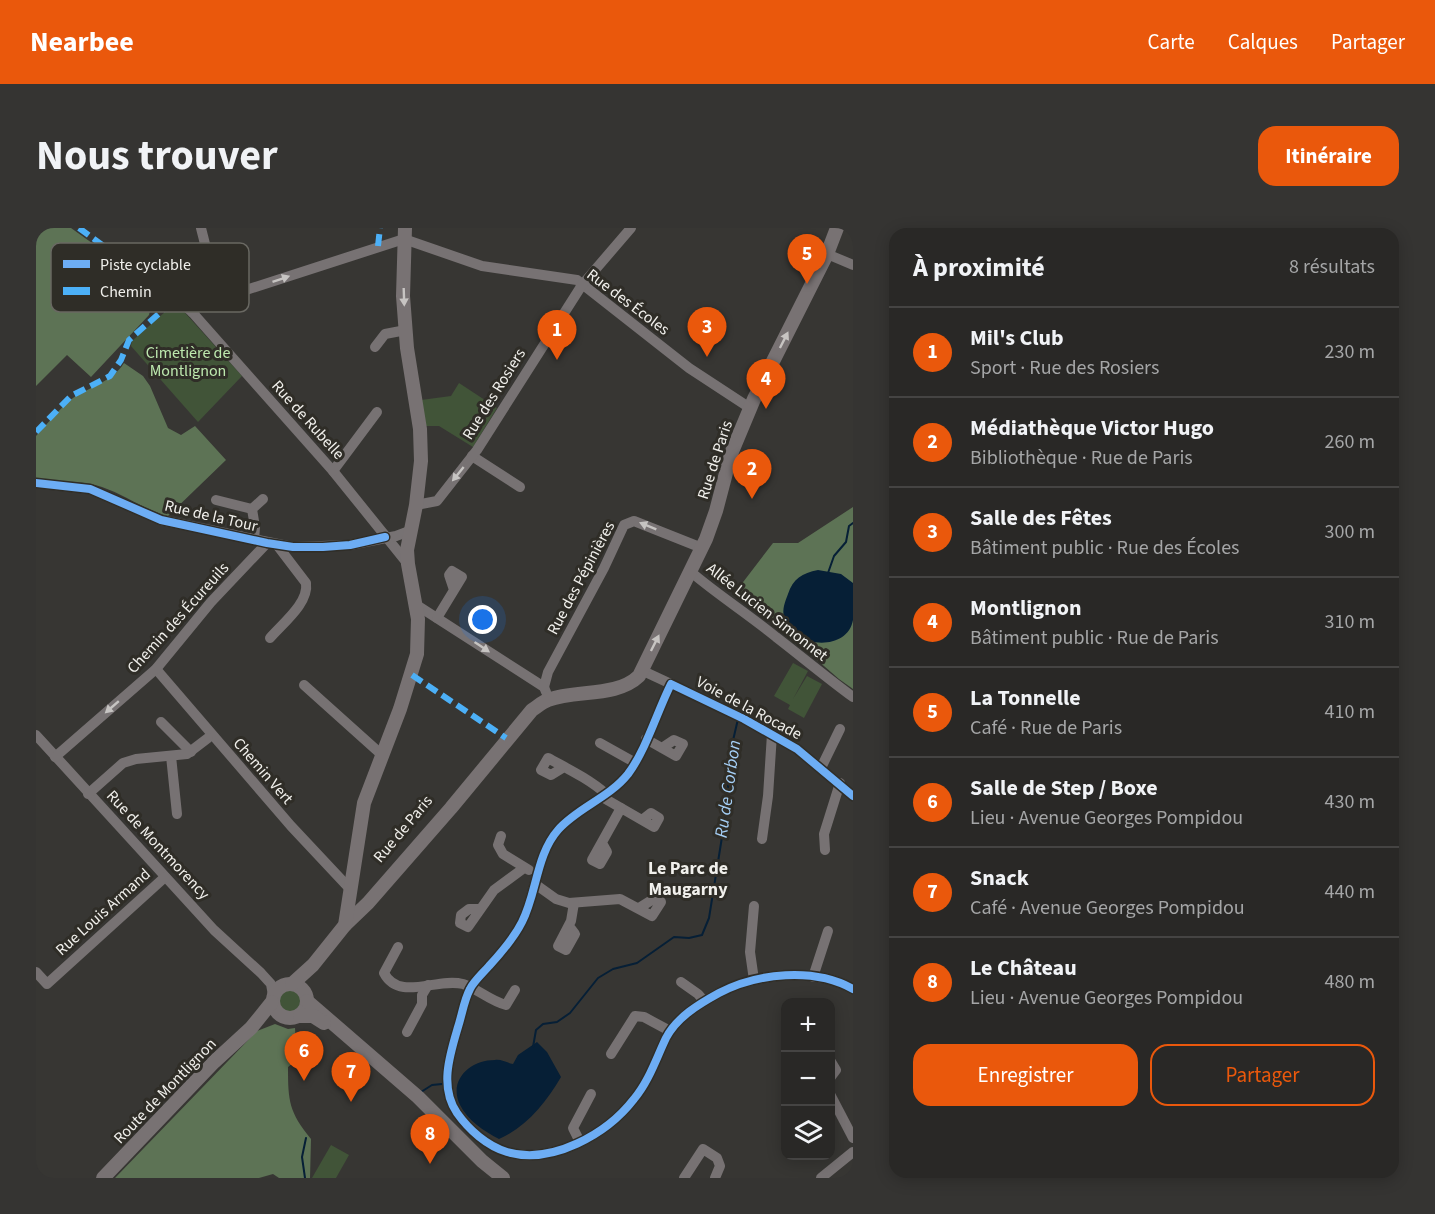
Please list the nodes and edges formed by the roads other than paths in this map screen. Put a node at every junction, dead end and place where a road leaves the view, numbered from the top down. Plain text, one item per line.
1 (201, 228) edge
2 (631, 228) edge
3 (837, 228) edge
4 (404, 233) edge
5 (205, 243) edge
6 (827, 254) junction
7 (853, 265) edge
8 (582, 285) junction
9 (249, 288) edge
10 (192, 312) edge
11 (406, 330) junction
12 (375, 347) dead end
13 (750, 408) junction
14 (377, 412) dead end
15 (472, 456) junction
16 (333, 471) junction
17 (36, 483) edge
18 (519, 487) dead end
19 (263, 499) dead end
20 (216, 500) dead end
21 (416, 505) junction
22 (252, 509) junction
23 (412, 530) junction
24 (385, 537) junction
25 (254, 540) junction
26 (272, 544) junction
27 (702, 548) junction
28 (408, 564) junction
29 (691, 572) junction
30 (454, 590) dead end
31 (416, 604) junction
32 (437, 618) junction
33 (270, 638) dead end
34 (156, 669) junction
35 (641, 670) junction
36 (671, 684) junction
37 (304, 685) dead end
38 (547, 694) junction
39 (853, 697) edge
40 (161, 722) dead end
41 (840, 729) dead end
42 (772, 734) junction
43 (36, 735) edge
44 (208, 738) dead end
45 (646, 739) junction
46 (600, 743) dead end
47 (40, 748) edge
48 (662, 748) dead end
49 (191, 752) junction
50 (382, 755) junction
51 (55, 756) junction
52 (171, 756) junction
53 (634, 762) junction
54 (564, 767) dead end
55 (821, 768) junction
56 (840, 783) junction
57 (88, 794) junction
58 (604, 795) junction
59 (853, 796) edge
60 (621, 808) junction
61 (177, 814) dead end
62 (642, 820) dead end
63 (501, 836) dead end
64 (762, 839) dead end
65 (602, 843) dead end
66 (825, 850) dead end
67 (524, 868) junction
68 (165, 877) junction
69 (536, 879) junction
70 (351, 890) junction
71 (574, 903) junction
72 (754, 906) dead end
73 (639, 908) dead end
74 (349, 909) junction
75 (480, 909) dead end
76 (345, 925) junction
77 (569, 926) dead end
78 (828, 931) dead end
79 (398, 947) dead end
80 (313, 965) junction
81 (36, 972) edge
82 (261, 973) junction
83 (813, 977) junction
84 (754, 980) junction
85 (681, 982) dead end
86 (289, 984) junction
87 (428, 984) junction
88 (470, 988) junction
89 (853, 989) edge
90 (515, 990) dead end
91 (306, 997) junction
92 (273, 998) junction
93 (704, 1001) junction
94 (300, 1016) junction
95 (281, 1017) junction
96 (251, 1028) junction
97 (670, 1031) junction
98 (407, 1032) dead end
99 (611, 1054) dead end
100 (591, 1094) dead end
101 (835, 1102) edge
102 (853, 1138) edge
103 (580, 1142) junction
104 (853, 1152) edge
105 (103, 1178) edge
106 (494, 1178) edge
107 (503, 1178) edge
108 (685, 1178) edge
109 (715, 1178) edge
110 (820, 1178) edge

1 - 5 street
2 - 8 street, Rue des Rosiers
3 - 6 main road, Rue de Paris
4 - 8 street, Rue des Écoles
9 -> 4 street
4 -> 11 main road
6 - 7 street
13 -> 6 main road, Rue de Paris
8 - 13 street, Rue des Écoles
8 - 15 street, Rue des Rosiers
10 - 16 street, Rue de Rubelle
11 - 12 street
11 - 21 main road
13 - 27 main road, Rue de Paris
14 - 16 street
15 - 18 street
15 -> 21 street, Rue des Rosiers
16 - 24 street, Rue de Rubelle
17 - 25 street, Rue de la Tour
19 - 22 street
20 - 22 street
21 - 23 main road
22 - 25 street
23 - 24 street, Rue de la Tour
23 - 28 main road
24 - 26 street, Rue de la Tour
24 - 28 street, Rue de Rubelle
25 - 26 street, Rue de la Tour
26 - 33 street
26 - 34 street, Chemin des Écureuils
27 - 29 main road, Rue de Paris
27 -> 38 street, Rue des Pépinières
28 - 31 main road
35 -> 29 main road, Rue de Paris
29 - 39 street, Allée Lucien Simonnet
30 - 32 street
31 - 32 street
31 - 50 main road
32 -> 38 street
34 -> 51 street, Chemin des Écureuils
34 - 70 street, Chemin Vert
35 - 36 street
35 - 38 main road, Rue de Paris
36 - 42 street, Voie de la Rocade
36 - 45 street, Voie de la Rocade
37 - 50 street
38 - 74 main road, Rue de Paris
38 - 76 main road, Rue de Paris
40 - 49 street
41 - 55 street
42 - 55 street, Voie de la Rocade
42 - 64 street
43 - 47 street, Rue de Montmorency
44 - 49 street
45 - 48 street
45 - 53 street, Voie de la Rocade
46 - 53 street
47 - 51 street, Rue de Montmorency
49 - 52 street
50 - 70 main road
51 - 57 street, Rue de Montmorency
52 - 57 street
52 - 61 street
53 - 58 street, Voie de la Rocade
54 - 58 street
55 - 56 street, Voie de la Rocade
56 - 59 street, Voie de la Rocade
56 - 66 street
57 - 68 street, Rue de Montmorency
58 - 60 street
58 - 69 street, Voie de la Rocade
60 - 62 street
60 - 65 street
63 - 67 street
67 - 69 street
67 - 75 street
68 - 81 street, Rue Louis Armand
68 - 82 street, Rue de Montmorency
69 - 71 street
69 - 88 street, Voie de la Rocade
70 - 74 main road
71 - 73 street
71 - 77 street
72 - 84 street
74 - 76 main road, Rue de Paris
76 - 80 main road, Rue de Paris
78 - 83 street
79 - 87 street
80 - 86 main road, Rue de Paris
80 - 91 main road, Rue de Paris
82 - 86 street, Rue de Montmorency
82 - 92 street, Rue de Montmorency
83 - 84 street, Voie de la Rocade
83 - 89 street, Voie de la Rocade
84 - 93 street, Voie de la Rocade
85 - 93 street
86 - 91 main road
86 - 92 main road
87 - 88 street
87 - 98 street
88 - 90 street
88 - 103 street, Voie de la Rocade
91 - 94 main road
91 - 107 main road
92 - 95 main road
92 - 96 main road, Route de Montlignon
93 - 97 street, Voie de la Rocade
94 - 95 main road
94 - 106 main road
95 - 96 main road, Route de Montlignon
96 - 105 main road, Route de Montlignon
97 - 99 street
97 - 103 street, Voie de la Rocade
100 - 103 street
101 - 102 street
104 - 110 street
108 - 109 street

